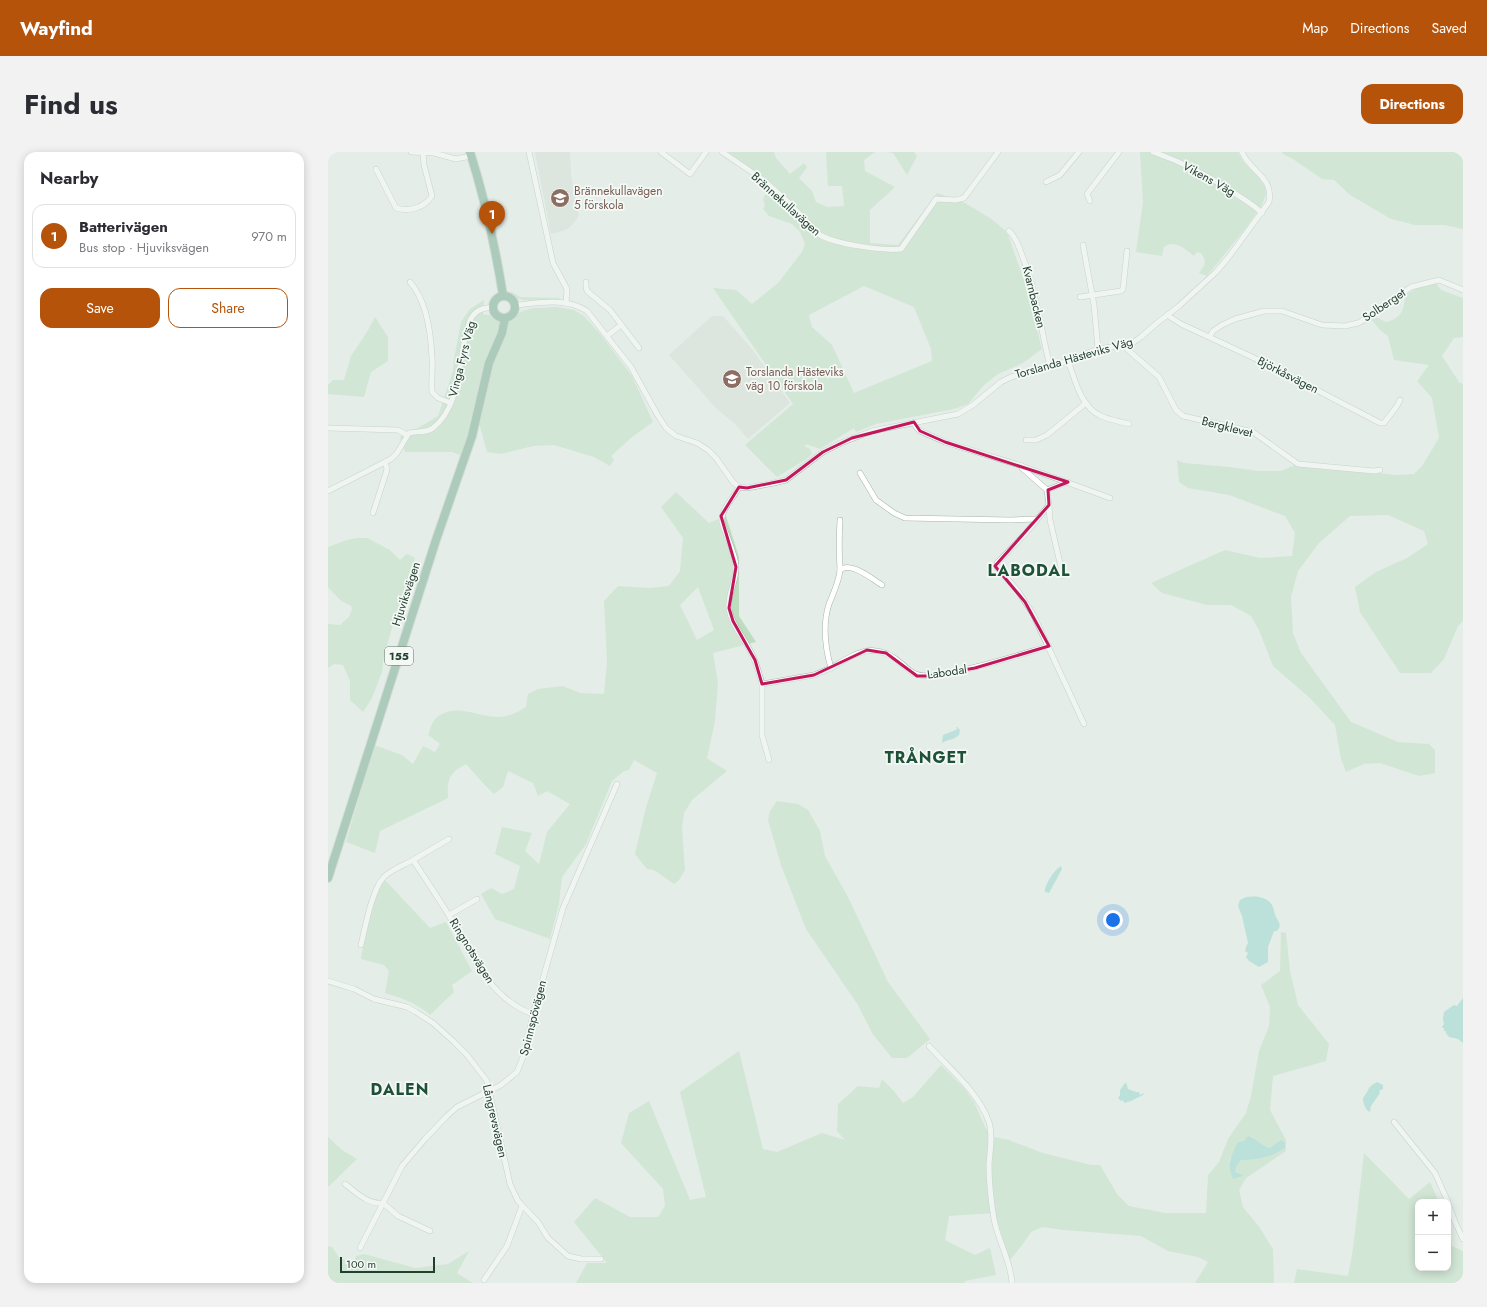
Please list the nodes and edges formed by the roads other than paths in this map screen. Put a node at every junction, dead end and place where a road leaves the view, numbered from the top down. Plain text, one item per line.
1 (411, 152) edge
2 (529, 152) edge
3 (661, 152) edge
4 (706, 152) edge
5 (722, 152) edge
6 (998, 152) edge
7 (1079, 152) edge
8 (1118, 152) edge
9 (1153, 152) edge
10 (1242, 152) edge
11 (423, 153) edge
12 (470, 154) edge
13 (376, 169) dead end
14 (1046, 182) dead end
15 (1090, 201) dead end
16 (1262, 213) junction
17 (1009, 231) dead end
18 (1083, 245) dead end
19 (1127, 251) dead end
20 (410, 282) dead end
21 (586, 282) dead end
22 (1463, 290) edge
23 (503, 295) junction
24 (1092, 295) junction
25 (1080, 297) dead end
26 (566, 303) junction
27 (516, 306) junction
28 (493, 307) junction
29 (1167, 315) junction
30 (505, 318) junction
31 (622, 324) junction
32 (607, 336) junction
33 (1210, 336) junction
34 (1126, 345) junction
35 (639, 348) dead end
36 (1098, 349) junction
37 (1068, 361) junction
38 (1050, 367) junction
39 (1400, 400) dead end
40 (451, 403) junction
41 (1086, 403) junction
42 (914, 422) junction
43 (1129, 424) dead end
44 (328, 428) edge
45 (407, 435) junction
46 (1026, 440) dead end
47 (385, 462) junction
48 (1022, 466) junction
49 (1380, 470) dead end
50 (860, 473) dead end
51 (1068, 482) junction
52 (739, 487) junction
53 (1047, 490) junction
54 (328, 492) edge
55 (1110, 498) dead end
56 (1049, 505) junction
57 (373, 513) dead end
58 (1037, 518) junction
59 (840, 520) dead end
60 (840, 570) junction
61 (1063, 576) dead end
62 (882, 585) dead end
63 (1049, 646) junction
64 (831, 668) junction
65 (762, 684) junction
66 (1084, 724) dead end
67 (769, 760) dead end
68 (617, 784) dead end
69 (449, 839) dead end
70 (413, 860) junction
71 (328, 878) edge
72 (477, 898) dead end
73 (449, 915) junction
74 (361, 945) dead end
75 (328, 981) edge
76 (534, 1014) junction
77 (929, 1046) dead end
78 (490, 1092) junction
79 (1394, 1122) dead end
80 (345, 1184) dead end
81 (1447, 1199) edge
82 (383, 1203) junction
83 (522, 1206) junction
84 (1451, 1211) edge
85 (430, 1231) dead end
86 (1463, 1239) edge
87 (360, 1248) dead end
88 (601, 1259) dead end
89 (484, 1280) dead end
90 (1012, 1283) edge

1 - 11 street
2 - 26 street
3 - 4 street
5 - 6 street, Brännekullavägen
7 - 14 street
8 - 15 street
9 - 16 street, Vikens Väg
10 - 16 street, Torslanda Hästeviks Väg
11 - 12 street
11 - 13 street
12 - 23 main road
16 - 29 street, Torslanda Hästeviks Väg
17 - 38 street, Kvarnbacken
18 - 24 street
19 - 24 street
20 - 40 street
21 - 31 street
22 - 33 street, Solberget
23 - 27 main road
23 - 28 main road
24 - 25 street
24 - 36 street
26 - 27 street
26 - 32 street
27 - 30 main road, Hjuviksvägen / 155
28 - 30 main road
28 - 40 street, Vinga Fyrs Väg
29 - 33 street, Björkåsvägen
29 - 34 street, Torslanda Hästeviks Väg
30 - 71 main road, Hjuviksvägen / 155
31 - 32 street
31 - 35 street
32 - 52 street
33 - 39 street, Björkåsvägen
34 - 36 street, Torslanda Hästeviks Väg
34 - 49 street, Bergklevet
36 - 37 street, Torslanda Hästeviks Väg
37 - 38 street, Torslanda Hästeviks Väg
37 - 41 street
38 - 42 street, Torslanda Hästeviks Väg
40 - 45 street, Vinga Fyrs Väg
41 - 43 street
41 - 46 street
42 - 48 street
42 - 52 street, Torslanda Hästeviks Väg
44 - 45 street
45 - 47 street
47 - 54 street
47 - 57 street
48 - 51 street
48 - 53 street
50 - 58 street
51 - 53 street
51 - 55 street
52 - 65 street
53 - 56 street
56 - 58 street
56 - 61 street
58 - 63 street
59 - 60 street
60 - 62 street
60 - 64 street
63 - 64 street, Labodal
63 - 66 street
64 - 65 street, Labodal
65 - 67 street
68 - 76 street, Spinnspövägen
69 - 70 street
70 - 73 street, Ringnotsvägen
70 - 74 street
72 - 73 street, Ringnotsvägen
73 - 76 street, Ringnotsvägen
75 - 78 street, Långrevsvägen
76 - 78 street, Spinnspövägen
77 - 90 street
78 - 82 street, Spinnspövägen
78 - 83 street, Långrevsvägen
79 - 81 street
80 - 82 street
82 - 85 street
82 - 87 street, Spinnspövägen
83 - 88 street, Långrevsvägen
83 - 89 street
84 - 86 street

